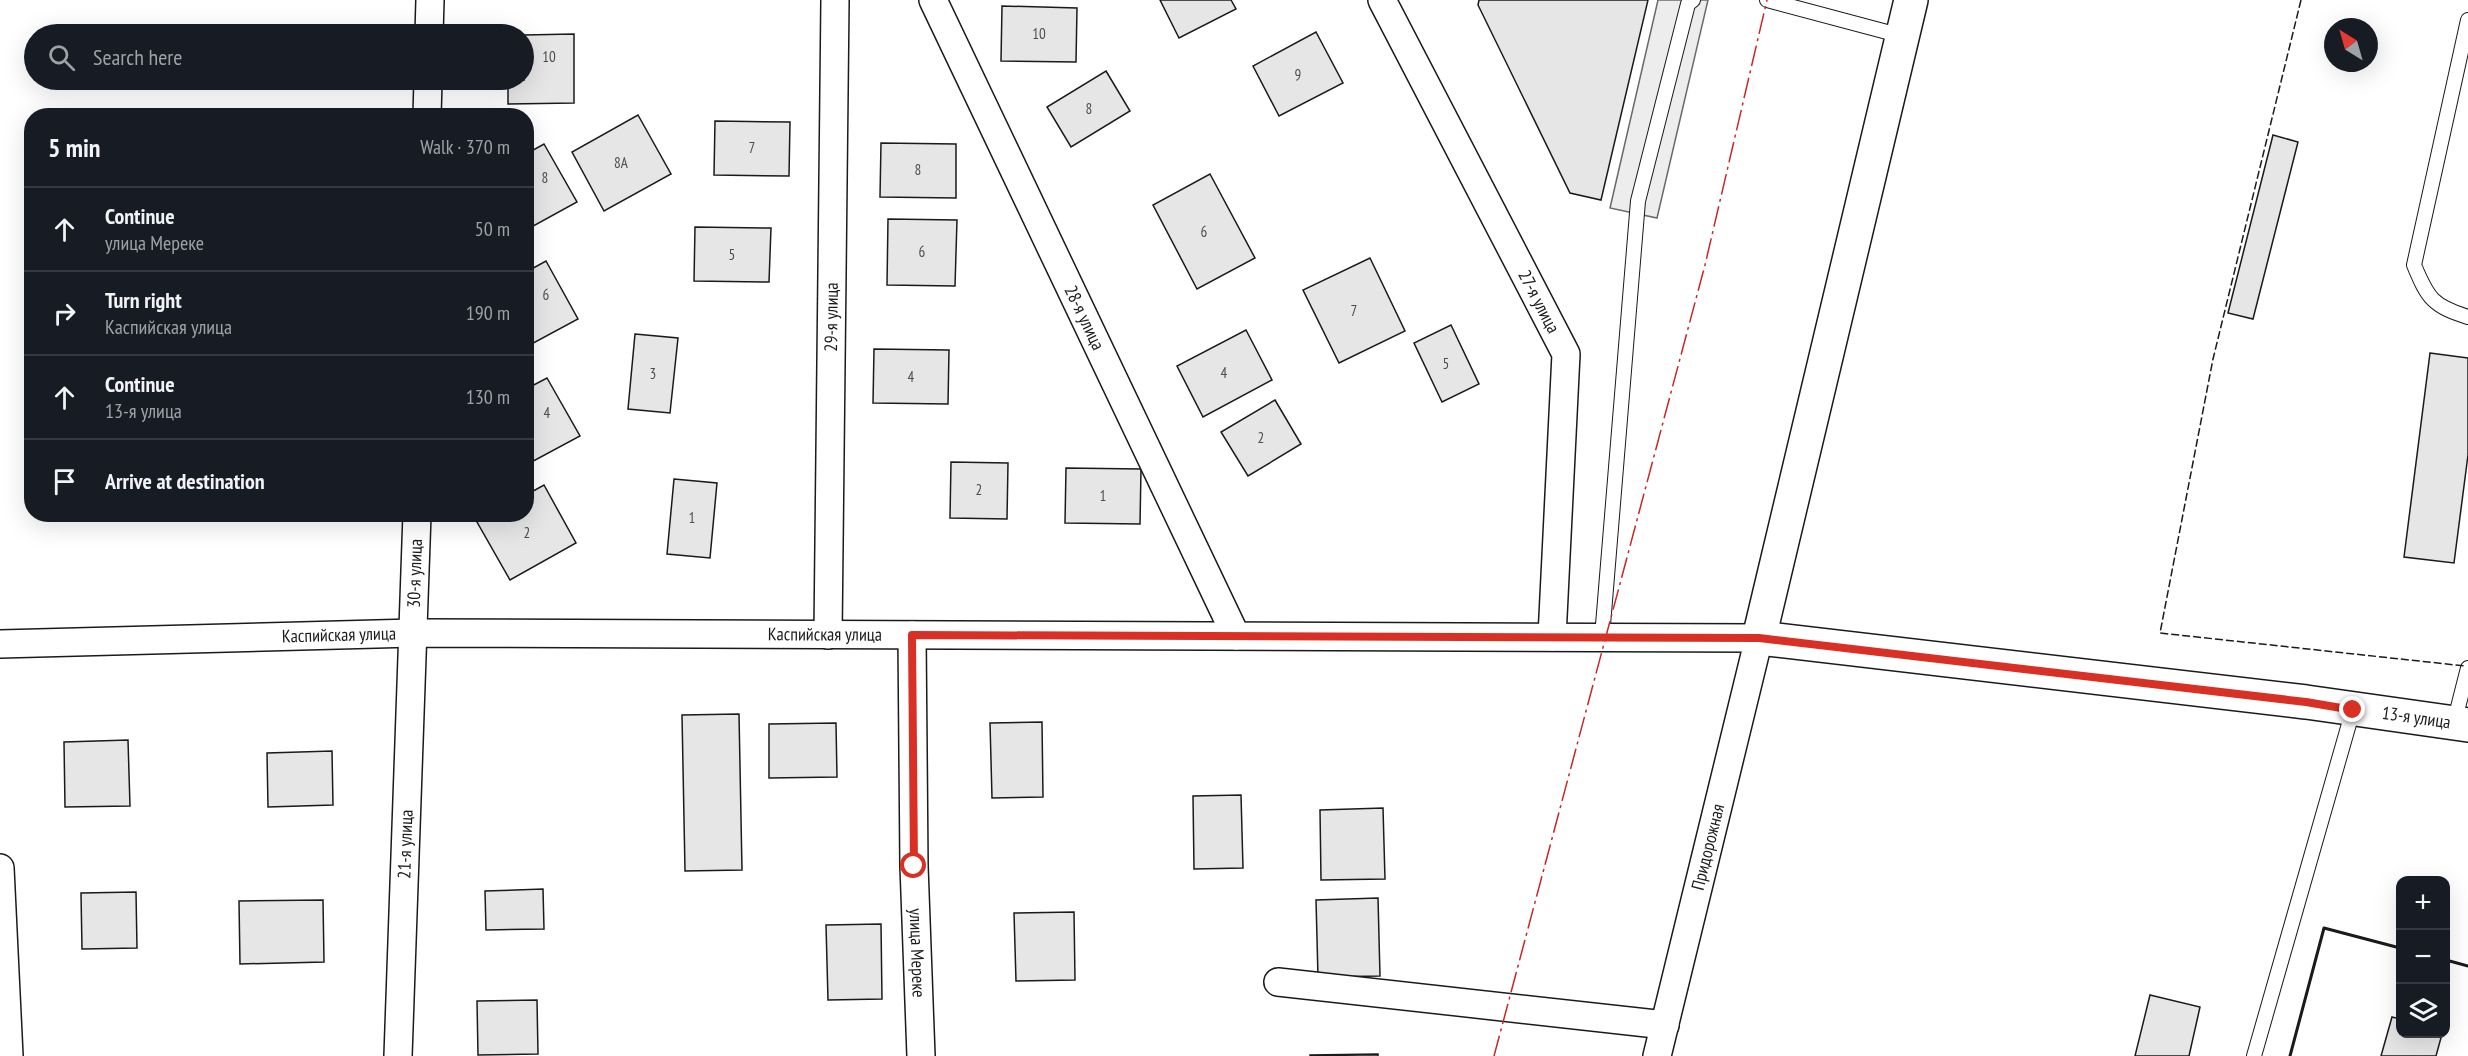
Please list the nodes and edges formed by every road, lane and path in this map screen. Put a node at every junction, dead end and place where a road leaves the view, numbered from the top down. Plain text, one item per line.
1 (430, 0) edge
2 (836, 0) edge
3 (933, 0) edge
4 (1382, 0) edge
5 (1693, 0) edge
6 (1767, 0) edge
7 (1911, 0) edge
8 (2468, 20) edge
9 (429, 24) edge
10 (1902, 36) junction
11 (428, 90) edge
12 (427, 108) edge
13 (2468, 317) edge
14 (417, 522) edge
15 (414, 633) junction
16 (828, 635) junction
17 (912, 635) junction
18 (1236, 636) junction
19 (1552, 637) junction
20 (1602, 638) junction
21 (1759, 638) junction
22 (0, 644) edge
23 (2468, 668) edge
24 (2353, 710) junction
25 (2461, 724) edge
26 (0, 868) edge
27 (1278, 982) dead end
28 (1665, 1025) junction
29 (9, 1056) edge
30 (398, 1056) edge
31 (921, 1056) edge
32 (1657, 1056) edge
33 (2254, 1056) edge

1 - 9 street
2 - 16 street, 29-я улица
3 - 18 street, 28-я улица
4 - 19 street, 27-я улица
5 - 20 lane
6 - 10 lane
7 - 10 street
8 - 13 lane
10 - 21 street
11 - 12 street
14 - 15 street, 30-я улица
15 - 16 street, Каспийская улица
15 - 22 street, Каспийская улица
15 - 30 street, 21-я улица
16 - 17 street, Каспийская улица
17 - 18 street, Каспийская улица
17 - 31 street, улица Мереке
18 - 19 street, Каспийская улица
19 - 20 street, Каспийская улица
20 - 21 street, Каспийская улица
21 - 24 street, 13-я улица
21 - 28 street, Придорожная
23 - 25 lane
24 - 25 street, 13-я улица
24 - 33 lane
26 - 29 street
27 - 28 street
28 - 32 street, Придорожная

